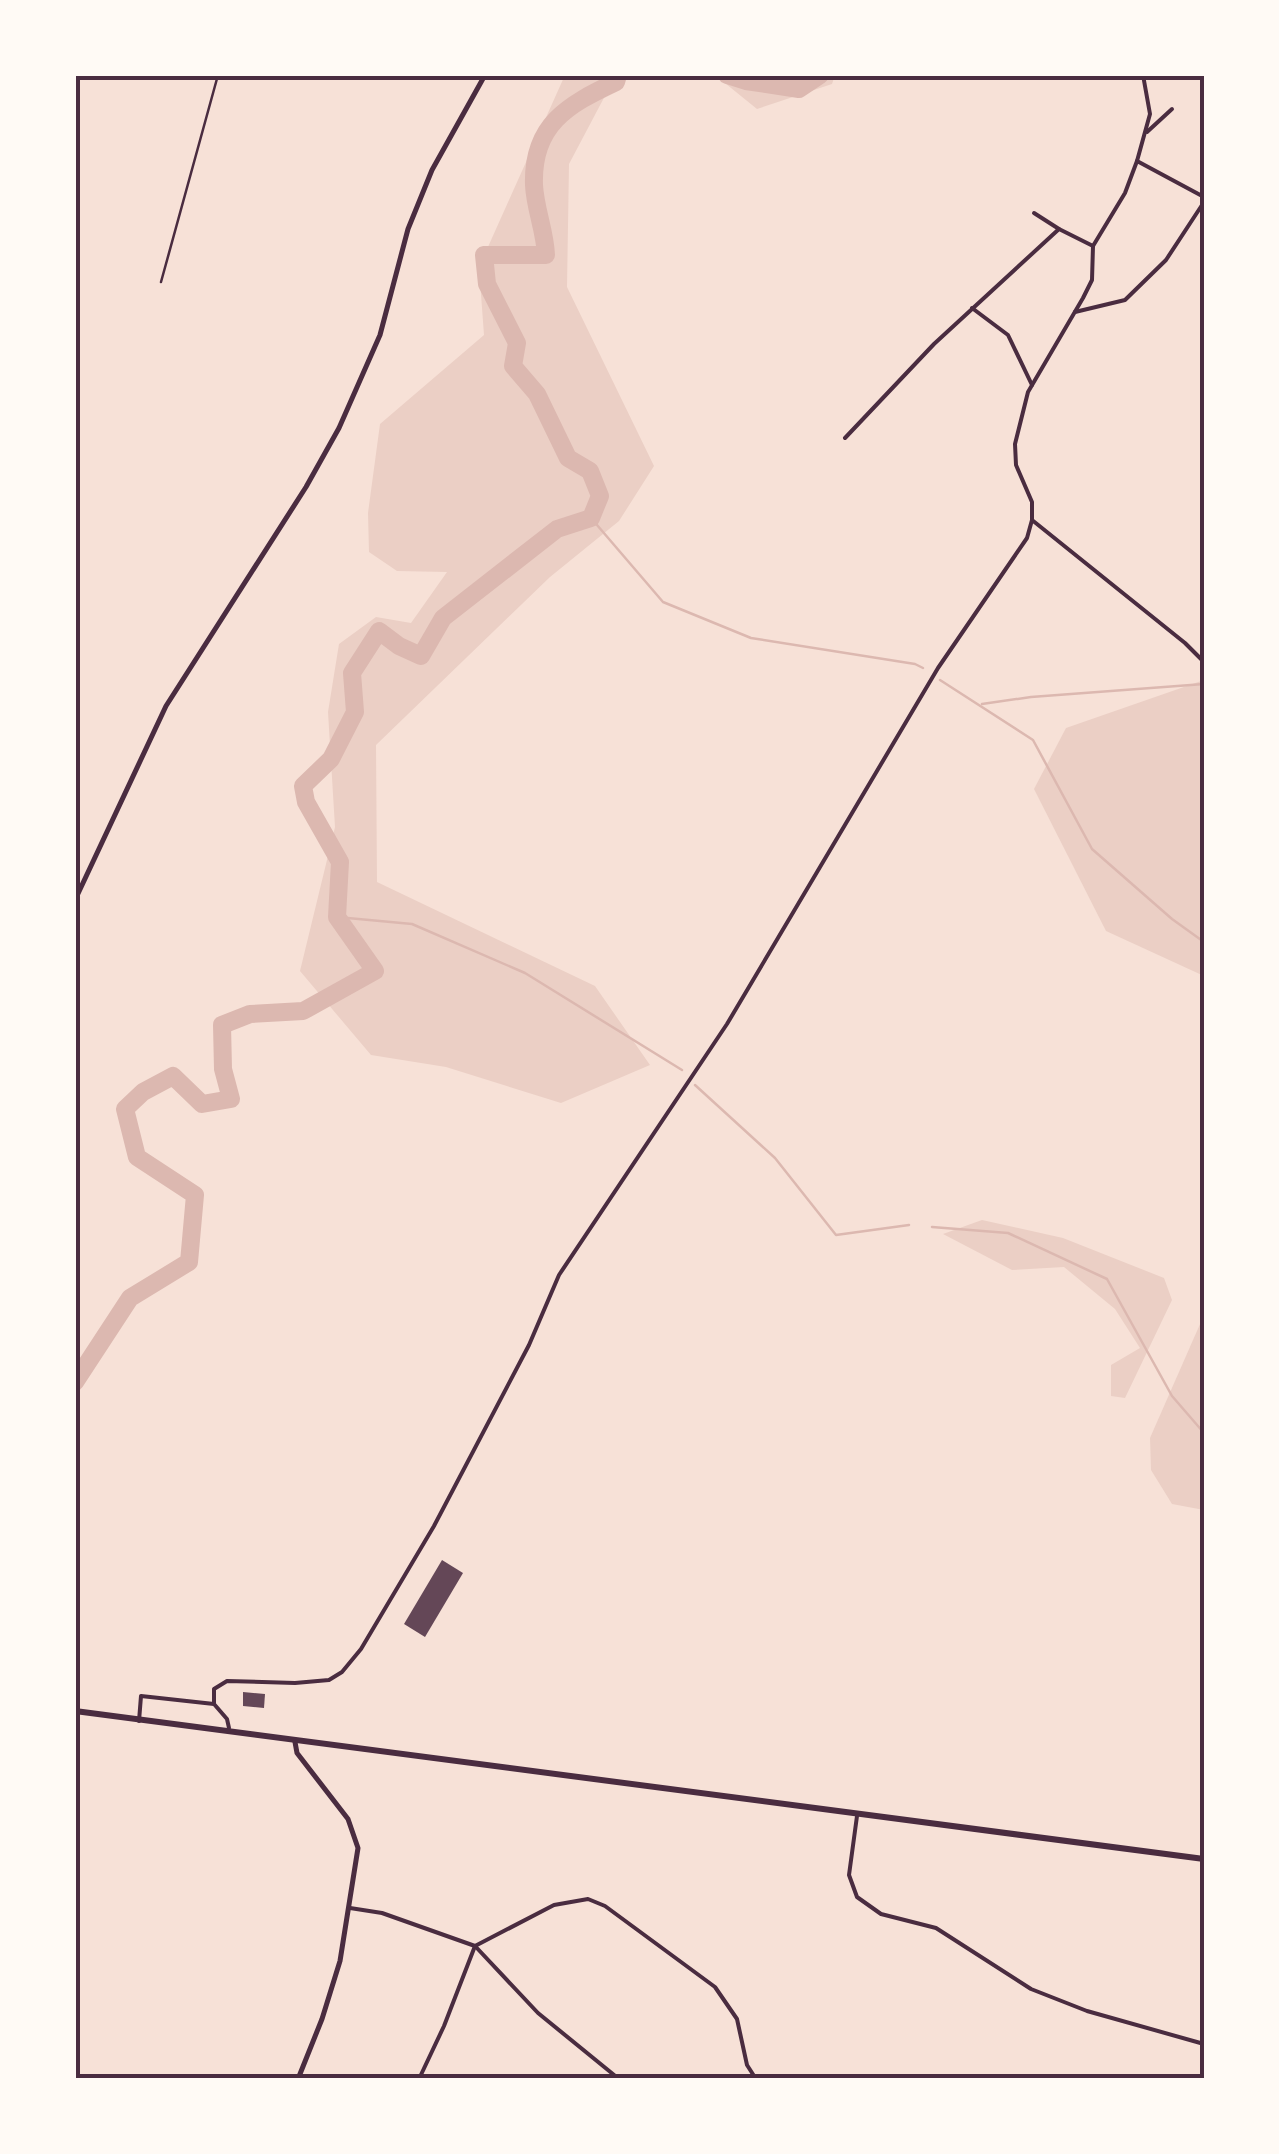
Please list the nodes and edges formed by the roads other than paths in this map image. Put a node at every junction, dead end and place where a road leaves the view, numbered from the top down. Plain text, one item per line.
1 (485, 75) edge
2 (1143, 75) edge
3 (1172, 109) dead end
4 (1144, 136) junction
5 (1137, 161) junction
6 (1204, 200) edge
7 (1034, 213) dead end
8 (1059, 229) junction
9 (1093, 246) junction
10 (972, 308) junction
11 (1075, 312) junction
12 (1032, 385) junction
13 (845, 438) dead end
14 (1032, 520) junction
15 (1204, 662) edge
16 (75, 900) edge
17 (214, 1704) junction
18 (75, 1711) edge
19 (140, 1720) junction
20 (229, 1733) junction
21 (295, 1742) junction
22 (857, 1816) junction
23 (1204, 1859) edge
24 (350, 1908) junction
25 (475, 1946) junction
26 (1204, 2044) edge
27 (298, 2079) edge
28 (419, 2079) edge
29 (618, 2079) edge
30 (756, 2079) edge

1 - 16 street
2 - 4 street
3 - 4 street
4 - 5 street
5 - 6 street
5 - 9 street
6 - 11 street
7 - 8 street
8 - 9 street
8 - 10 street
9 - 11 street
10 - 12 street
10 - 13 street
11 - 12 street
12 - 14 street
14 - 15 street
14 - 17 street
17 - 19 street
17 - 20 street
18 - 19 main road
19 - 20 main road
20 - 21 main road
21 - 22 main road
21 - 24 street
22 - 23 main road
22 - 26 street
24 - 25 street
24 - 27 street
25 - 28 street
25 - 29 street
25 - 30 street

